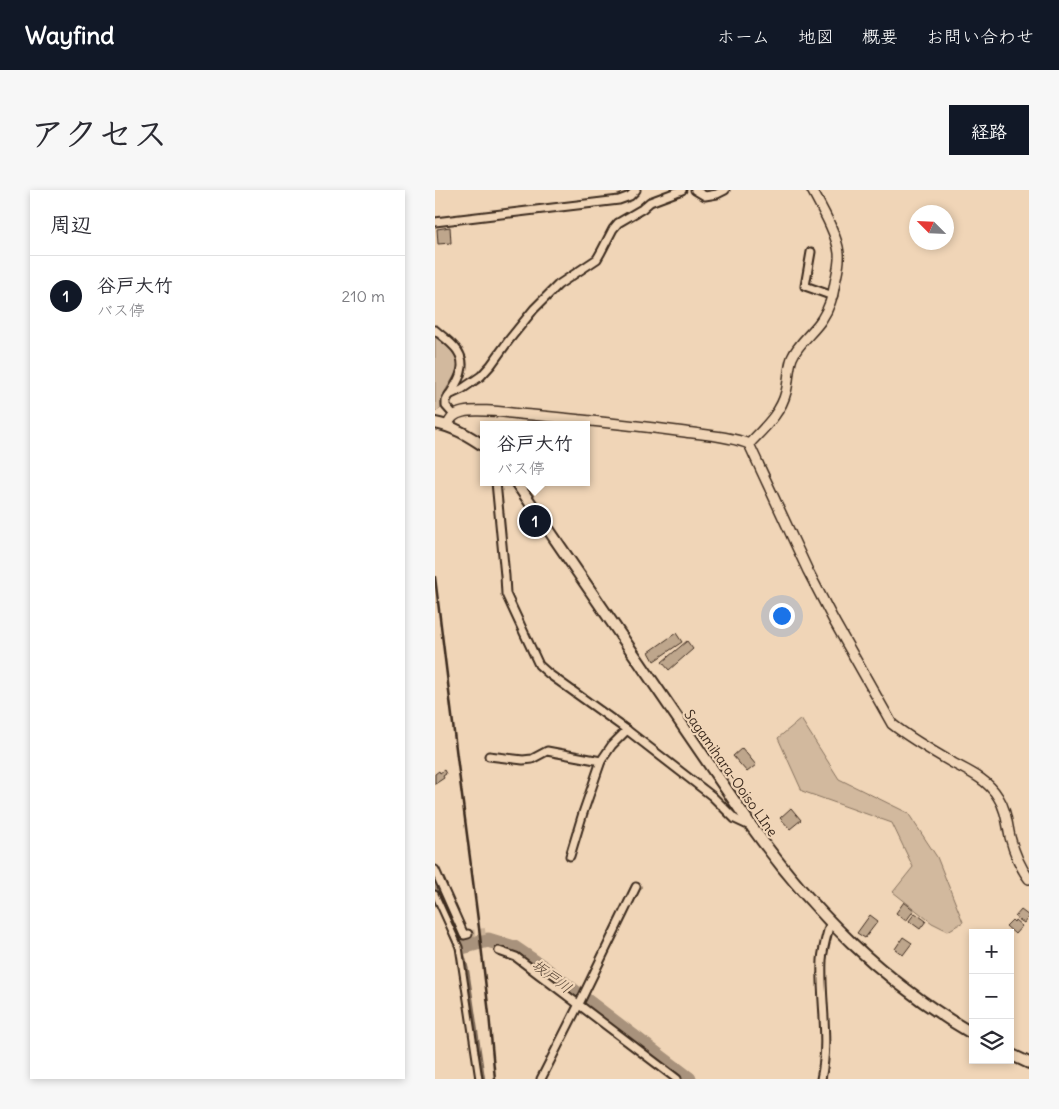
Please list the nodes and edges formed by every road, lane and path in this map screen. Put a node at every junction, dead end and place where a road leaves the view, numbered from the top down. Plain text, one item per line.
1 (635, 190) edge
2 (682, 190) edge
3 (695, 190) edge
4 (725, 190) edge
5 (812, 190) edge
6 (435, 222) edge
7 (809, 257) dead end
8 (833, 296) junction
9 (435, 330) edge
10 (449, 395) junction
11 (454, 415) junction
12 (440, 424) edge
13 (480, 444) edge
14 (749, 444) junction
15 (496, 486) edge
16 (519, 486) edge
17 (627, 730) junction
18 (489, 756) dead end
19 (601, 761) junction
20 (752, 827) junction
21 (570, 856) dead end
22 (435, 870) edge
23 (1029, 879) edge
24 (635, 887) dead end
25 (435, 894) edge
26 (830, 923) junction
27 (468, 934) dead end
28 (499, 951) dead end
29 (579, 1004) junction
30 (969, 1031) edge
31 (1014, 1056) edge
32 (1029, 1063) edge
33 (479, 1079) edge
34 (541, 1079) edge
35 (677, 1079) edge
36 (821, 1079) edge

1 - 6 street
2 - 10 street
3 - 4 street
5 - 8 street
7 - 8 street
8 - 14 street
9 - 10 street
10 - 11 street
11 - 12 street
11 - 14 street
12 - 13 main road
14 - 23 street
15 - 17 street
16 - 20 main road, Sagamihara-Ooiso LIne
17 - 19 street
17 - 20 street
18 - 19 street
19 - 21 street
20 - 26 main road, Sagamihara-Ooiso LIne
22 - 27 street
24 - 29 street
25 - 33 street
26 - 30 main road, Sagamihara-Ooiso LIne
26 - 36 street
28 - 29 street
29 - 34 street
29 - 35 street
31 - 32 main road

